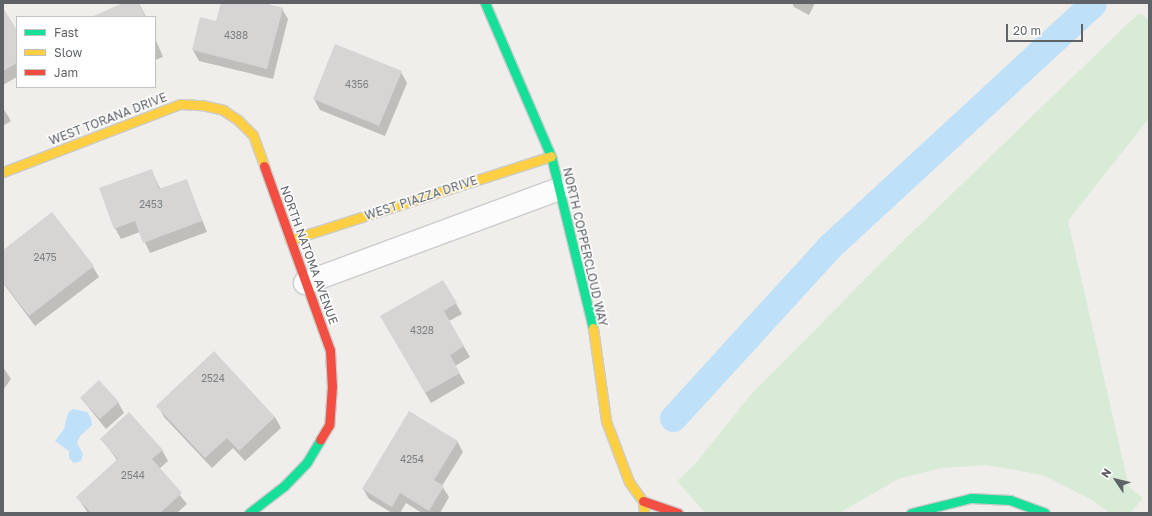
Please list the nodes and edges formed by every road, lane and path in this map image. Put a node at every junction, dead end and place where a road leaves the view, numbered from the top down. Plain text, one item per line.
1 (485, 3) edge
2 (223, 110) joint
3 (551, 156) junction
4 (3, 172) edge
5 (559, 189) junction
6 (290, 240) junction
7 (305, 283) junction
8 (643, 501) junction
9 (249, 513) edge
10 (644, 513) edge
11 (678, 513) edge
12 (911, 513) edge
13 (1045, 513) edge

1 - 3 street, NORTH COPPERCLOUD WAY
2 - 4 street, WEST TORANA DRIVE
2 - 6 street, NORTH NATOMA AVENUE
3 - 5 street, NORTH COPPERCLOUD WAY
3 - 6 street, WEST PIAZZA DRIVE
5 - 7 street
5 - 8 street, NORTH COPPERCLOUD WAY
6 - 7 street, NORTH NATOMA AVENUE
7 - 9 street, NORTH NATOMA AVENUE
8 - 10 street, NORTH COPPERCLOUD WAY
8 - 11 street
12 - 13 street

